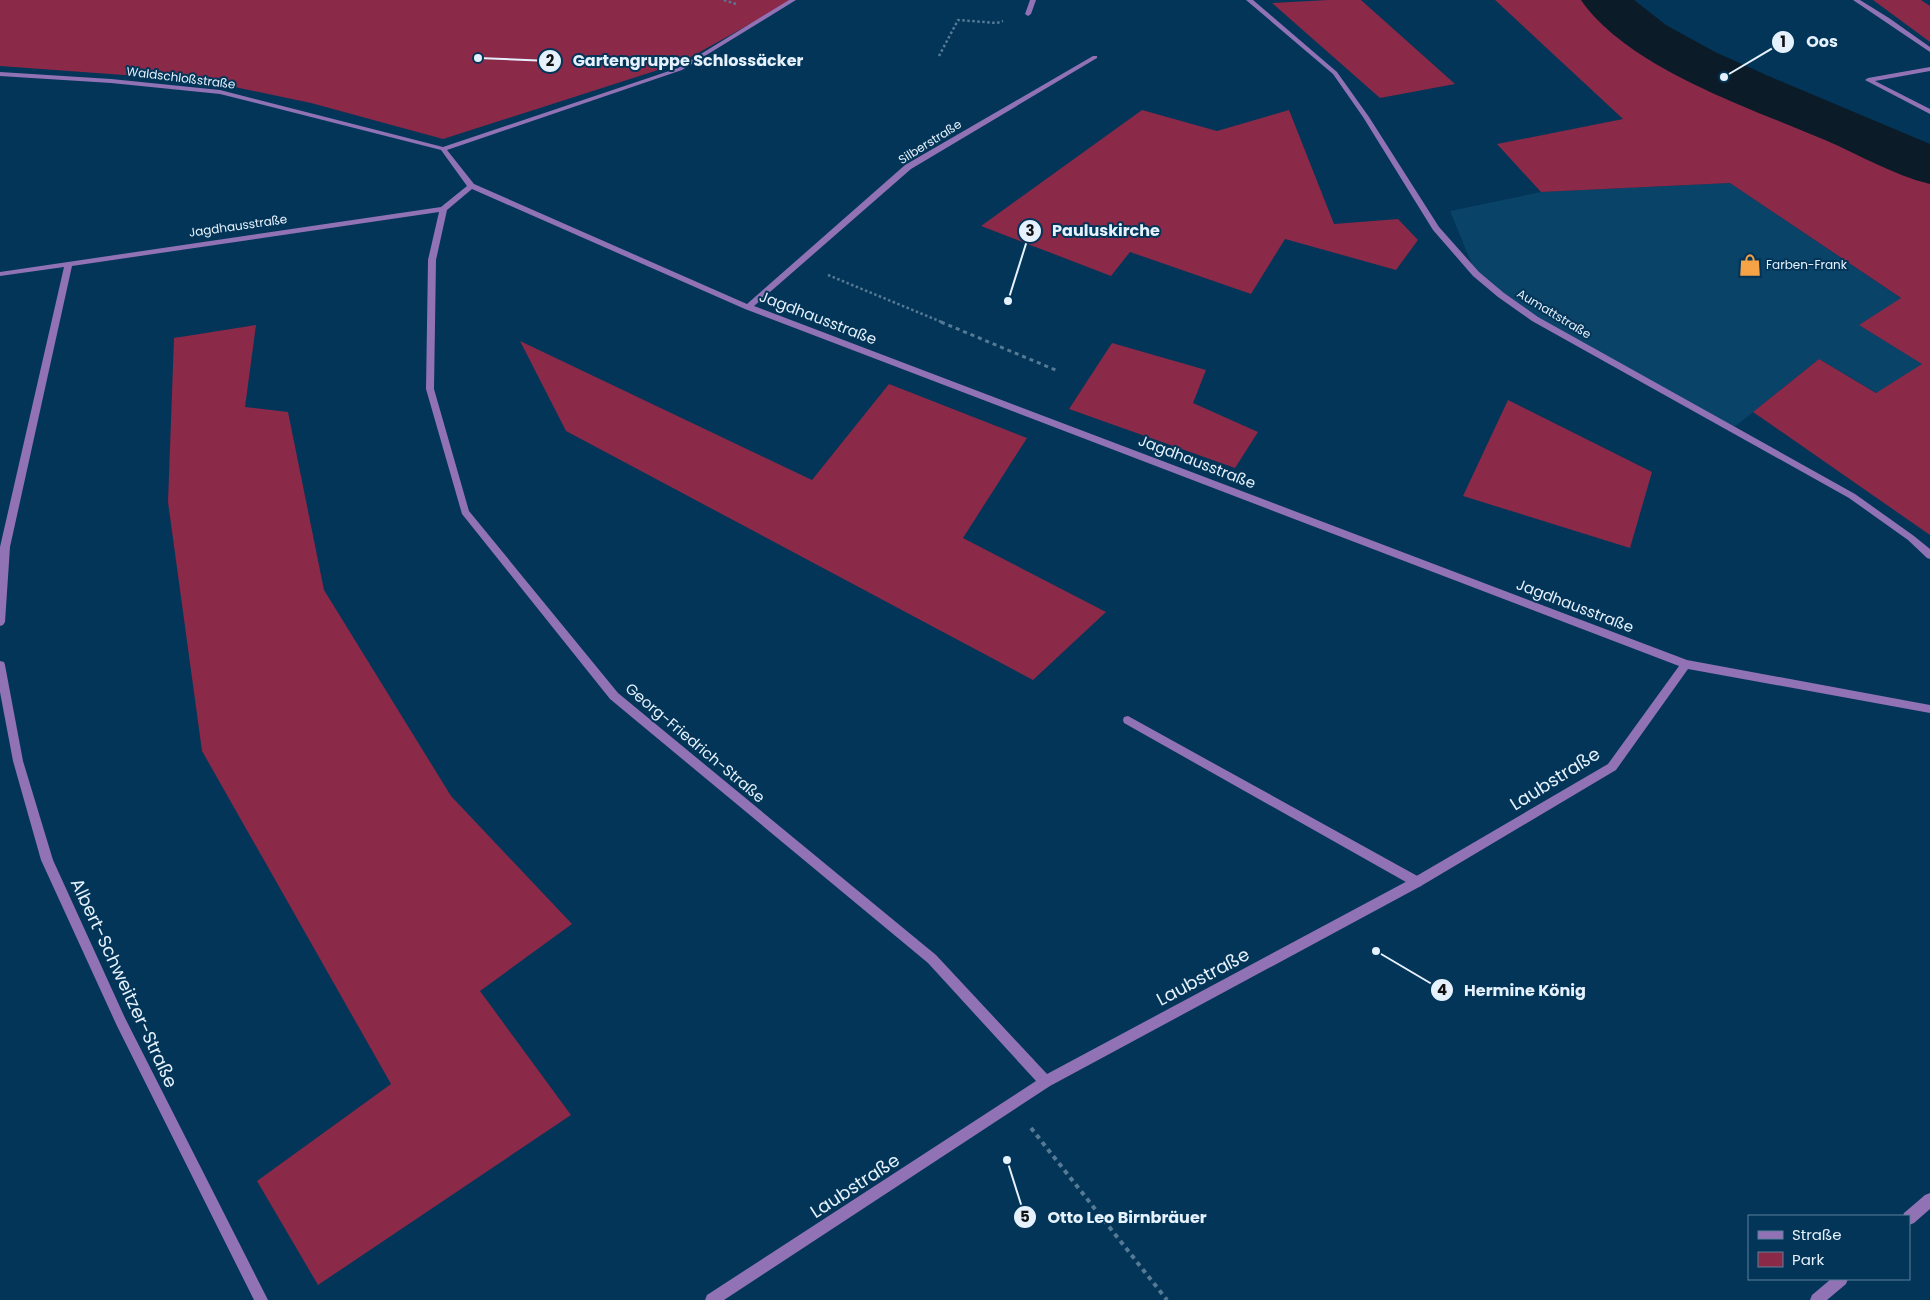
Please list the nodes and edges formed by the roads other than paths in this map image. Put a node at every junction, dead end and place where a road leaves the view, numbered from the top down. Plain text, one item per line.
1 (793, 0) edge
2 (1033, 0) edge
3 (1249, 0) edge
4 (1856, 0) edge
5 (1028, 14) road end
6 (1930, 50) edge
7 (1095, 57) dead end
8 (1930, 69) edge
9 (0, 74) edge
10 (1930, 112) edge
11 (443, 149) junction
12 (471, 186) junction
13 (443, 209) junction
14 (69, 264) junction
15 (0, 274) edge
16 (748, 307) junction
17 (1930, 555) edge
18 (0, 622) edge
19 (1686, 664) junction
20 (0, 665) edge
21 (1930, 709) edge
22 (1128, 720) dead end
23 (1417, 882) junction
24 (1046, 1082) junction
25 (1930, 1200) edge
26 (1910, 1217) edge
27 (1840, 1280) edge
28 (261, 1300) edge
29 (712, 1300) edge
30 (1817, 1300) edge

1 - 11 street
2 - 5 street
3 - 17 street, Aumattstraße
4 - 6 street
7 - 16 street, Silberstraße
8 - 10 street
9 - 11 street, Waldschloßstraße
11 - 12 street, Jagdhausstraße
12 - 13 street
12 - 16 street, Jagdhausstraße
13 - 14 street, Jagdhausstraße
13 - 24 street, Georg-Friedrich-Straße
14 - 15 street, Jagdhausstraße
14 - 18 street
16 - 19 street, Jagdhausstraße
19 - 21 street, Jagdhausstraße
19 - 23 street, Laubstraße
20 - 28 street, Albert-Schweitzer-Straße
22 - 23 street
23 - 24 street, Laubstraße
24 - 29 street, Laubstraße
25 - 26 street
27 - 30 street

